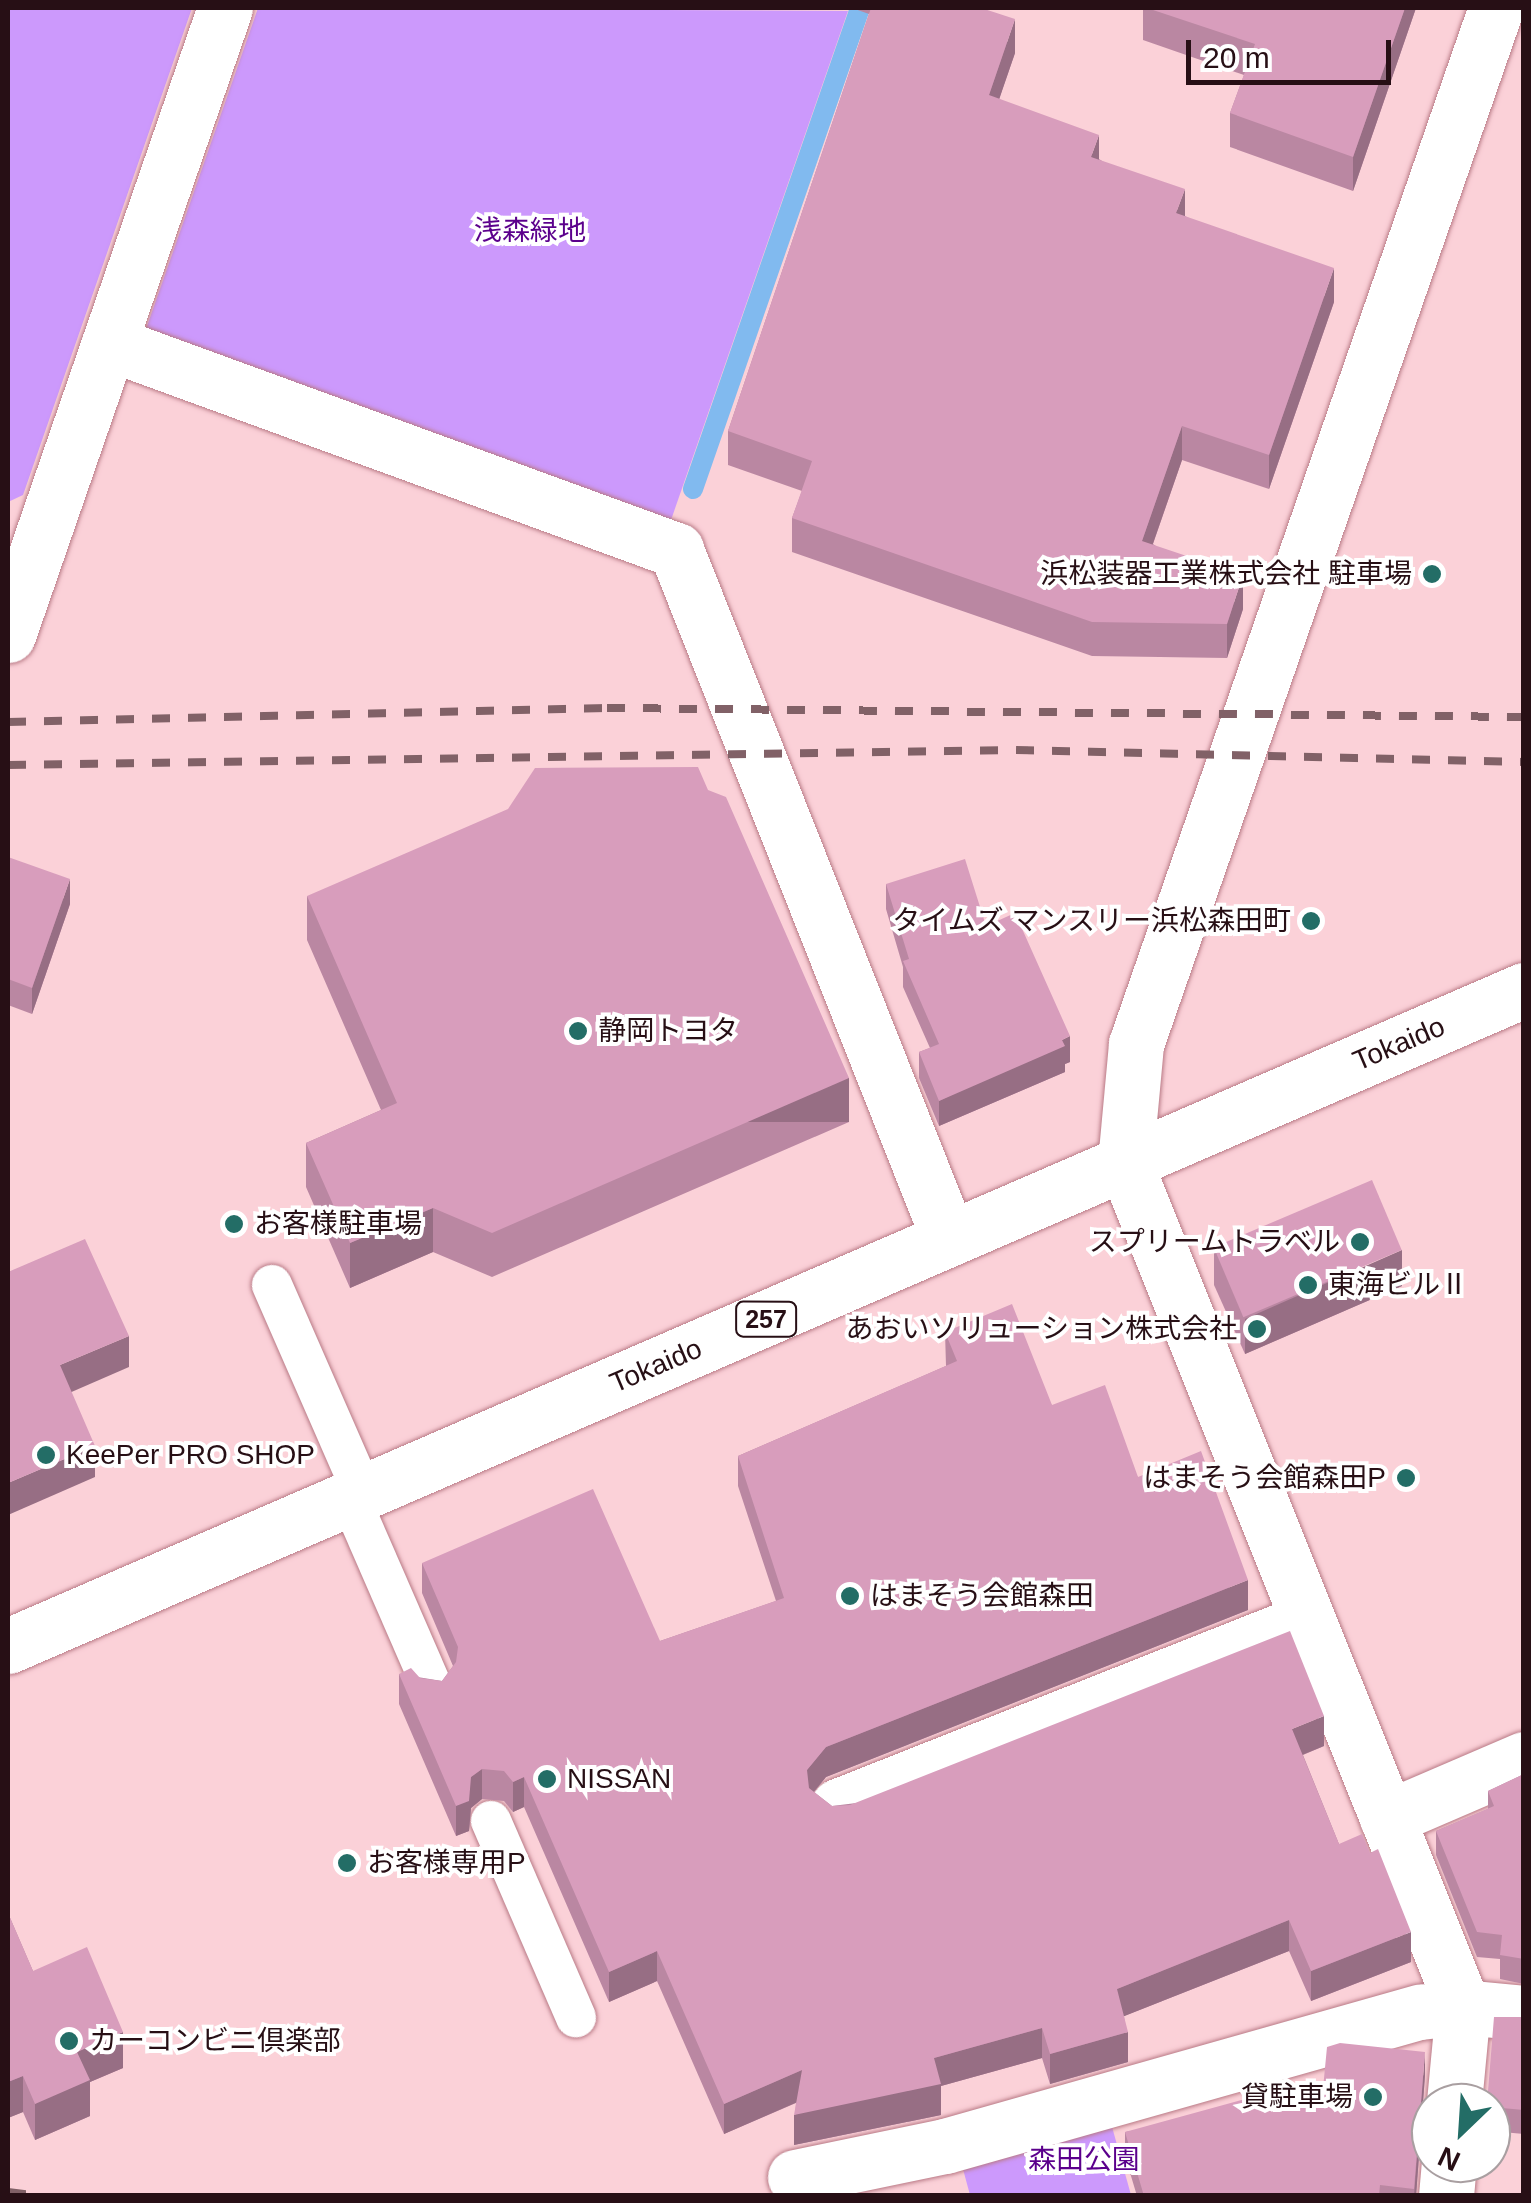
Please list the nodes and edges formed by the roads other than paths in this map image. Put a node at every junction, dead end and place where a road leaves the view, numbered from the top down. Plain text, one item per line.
1 (225, 8) edge
2 (1496, 8) edge
3 (109, 342) junction
4 (22, 547) edge
5 (8, 634) edge
6 (1524, 990) edge
7 (1125, 1163) junction
8 (950, 1239) junction
9 (272, 1285) dead end
10 (356, 1495) junction
11 (1308, 1620) junction
12 (8, 1646) edge
13 (433, 1689) edge
14 (1524, 1759) edge
15 (838, 1806) edge
16 (1386, 1818) junction
17 (491, 1822) dead end
18 (1463, 2007) junction
19 (1524, 2013) edge
20 (576, 2017) dead end
21 (1456, 2083) edge
22 (795, 2177) dead end

1 - 3 main road
2 - 7 main road
3 - 4 main road
3 - 8 main road
4 - 5 main road
6 - 7 main road, Tokaido / 257
7 - 8 main road, Tokaido / 257
7 - 11 main road
8 - 10 main road, Tokaido / 257
9 - 10 lane
10 - 12 main road, Tokaido / 257
10 - 13 lane
11 - 15 main road
11 - 16 main road
14 - 16 main road
16 - 18 main road
17 - 20 lane
18 - 19 main road
18 - 21 main road
18 - 22 main road

